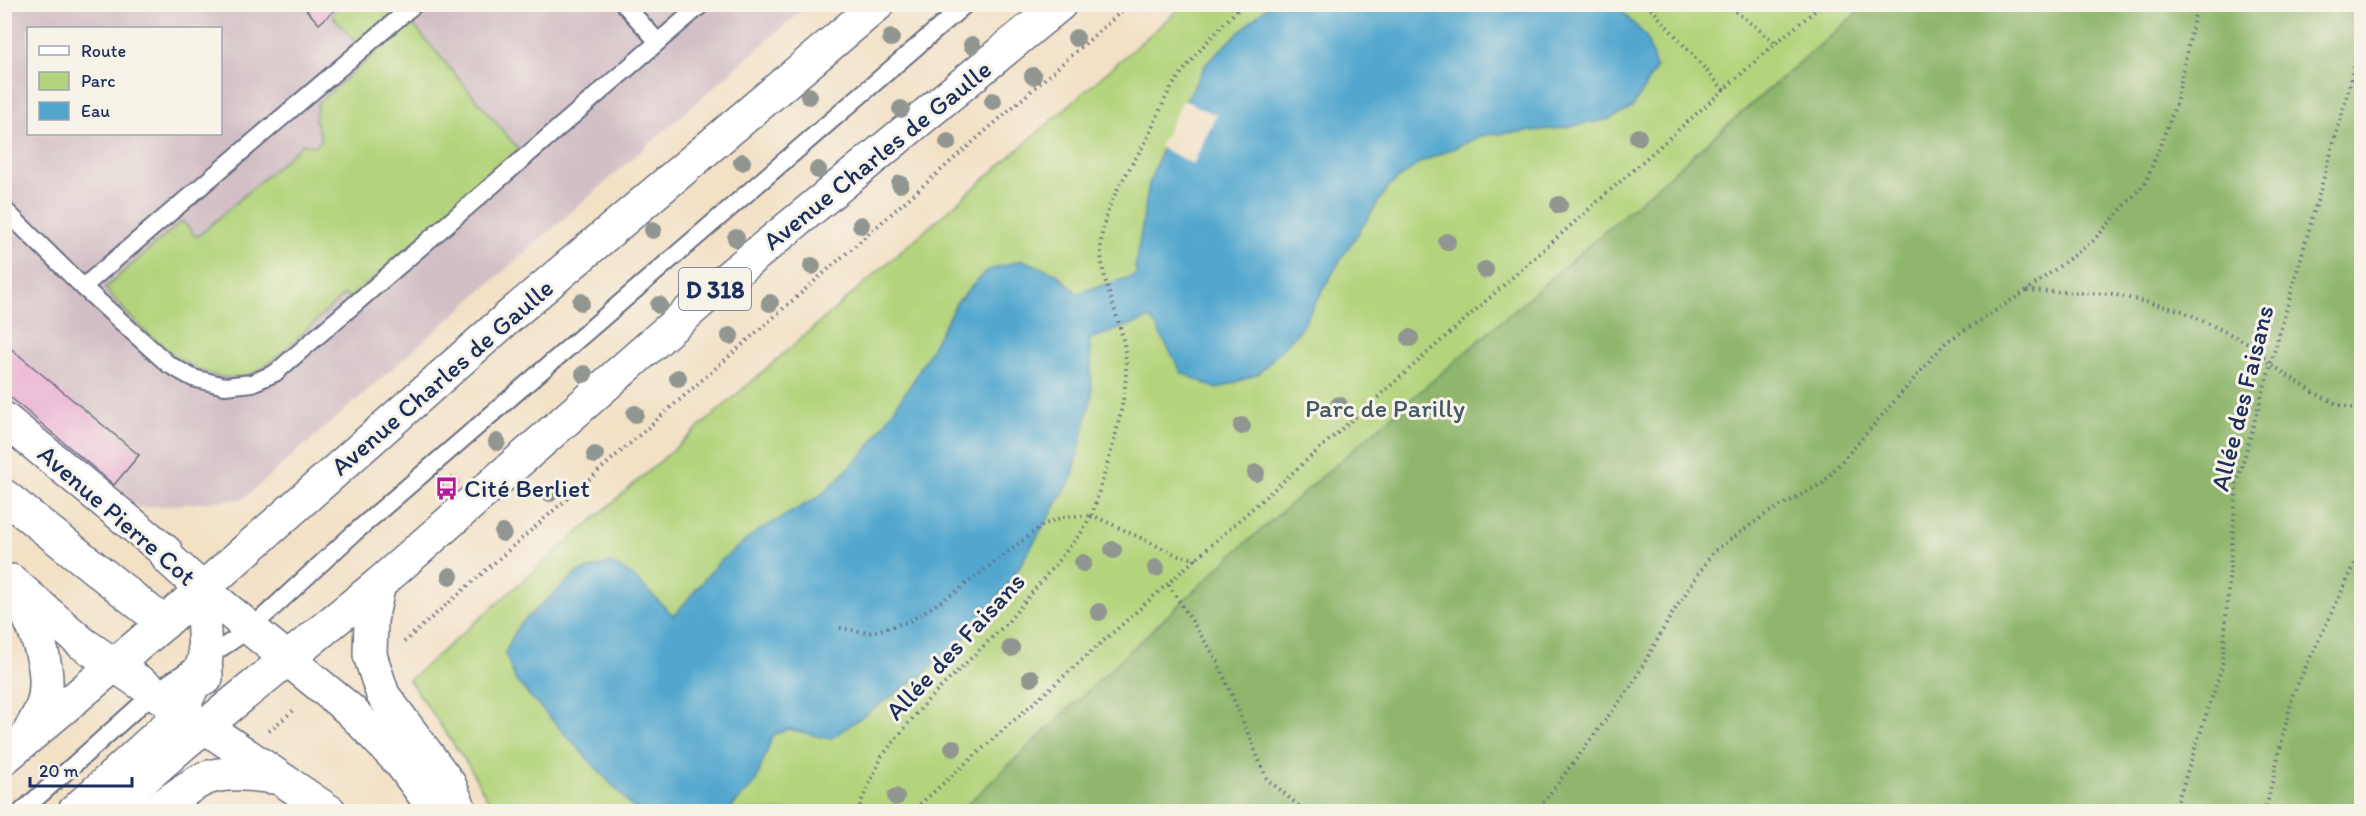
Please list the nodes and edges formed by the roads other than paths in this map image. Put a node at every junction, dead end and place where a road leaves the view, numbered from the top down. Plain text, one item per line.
1 (415, 4) edge
2 (624, 4) edge
3 (702, 4) edge
4 (878, 4) edge
5 (966, 4) edge
6 (1060, 4) edge
7 (658, 42) junction
8 (4, 208) edge
9 (83, 287) junction
10 (4, 419) edge
11 (4, 496) edge
12 (8, 576) edge
13 (379, 584) junction
14 (202, 589) junction
15 (165, 623) junction
16 (250, 629) junction
17 (206, 657) junction
18 (287, 660) junction
19 (116, 664) junction
20 (181, 709) junction
21 (15, 748) edge
22 (284, 778) junction
23 (21, 812) edge
24 (74, 812) edge
25 (106, 812) edge
26 (154, 812) edge
27 (330, 812) edge
28 (437, 812) edge
29 (461, 812) edge

1 - 9 lane
2 - 7 lane
3 - 7 lane
4 - 14 main road, Avenue Charles de Gaulle
5 - 16 lane
6 - 13 main road, Avenue Charles de Gaulle / D 318
7 - 9 lane
8 - 9 lane
10 - 14 main road, Avenue Pierre Cot
11 - 15 main road, Avenue Pierre Cot
12 - 19 main road
12 - 21 main road
13 - 18 main road, Avenue Charles de Gaulle
13 - 29 main road
14 - 15 main road, Avenue Charles de Gaulle
14 - 16 main road, Avenue Pierre Cot
14 - 17 main road
15 - 19 main road, Avenue Charles de Gaulle
16 - 17 lane
16 - 18 main road, Avenue Pierre Cot
17 - 20 main road
17 - 20 lane
18 - 20 main road, Avenue Charles de Gaulle
18 - 28 main road, Avenue Pierre Cot
19 - 20 main road
19 - 21 main road, Avenue Charles de Gaulle
20 - 22 main road
20 - 23 lane
20 - 24 main road
20 - 25 main road
22 - 26 main road
22 - 27 main road

